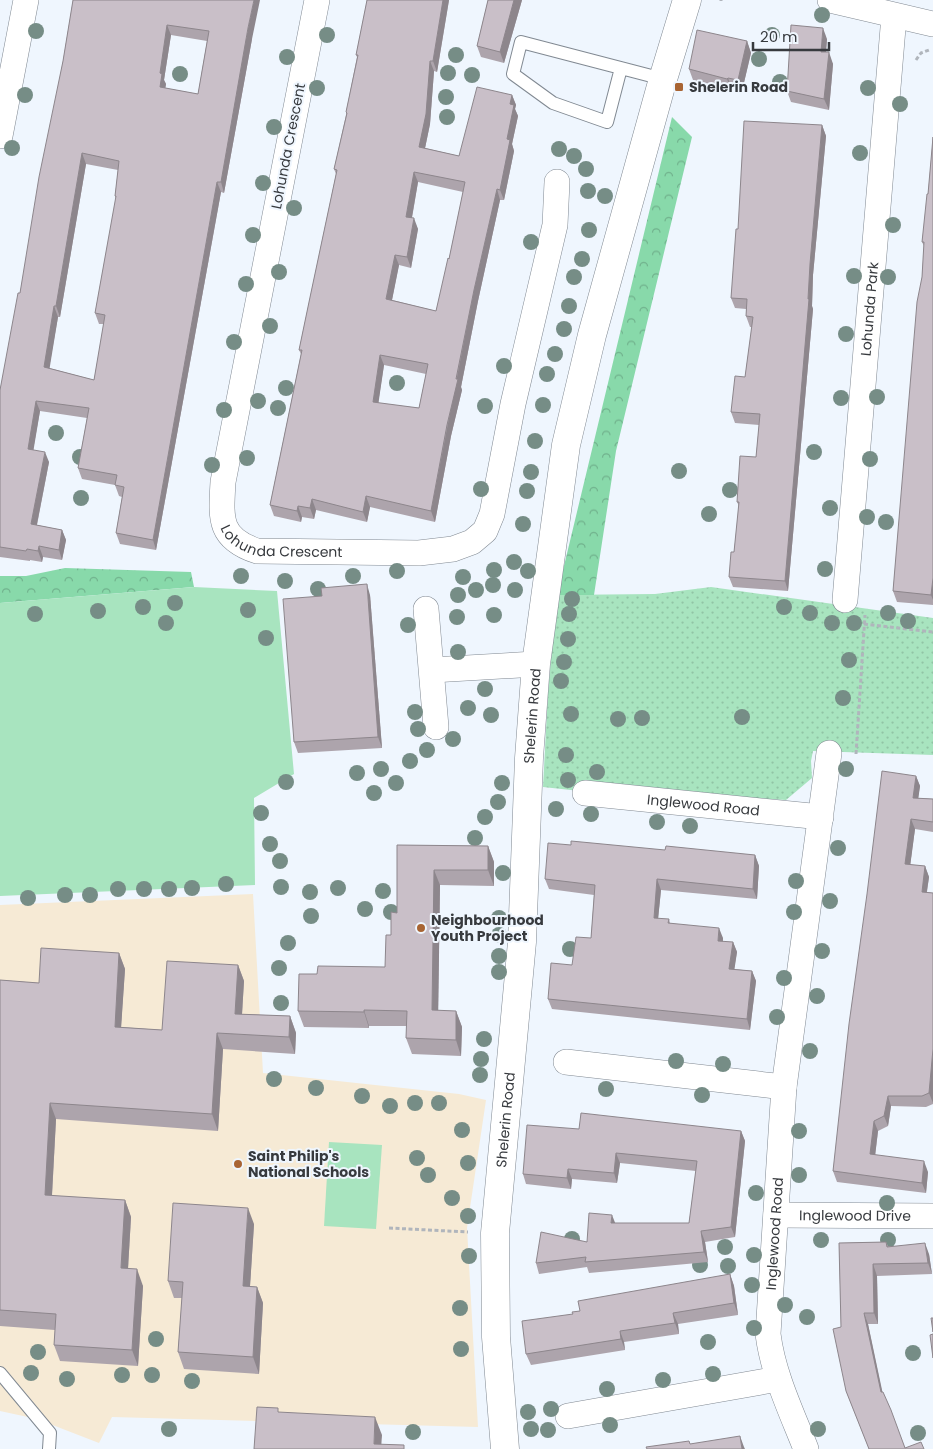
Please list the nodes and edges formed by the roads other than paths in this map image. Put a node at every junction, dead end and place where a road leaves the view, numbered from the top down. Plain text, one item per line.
1 (26, 0) edge
2 (317, 0) edge
3 (687, 0) edge
4 (830, 0) edge
5 (894, 16) junction
6 (933, 24) edge
7 (620, 68) junction
8 (663, 79) junction
9 (0, 136) edge
10 (557, 182) dead end
11 (845, 600) dead end
12 (426, 609) dead end
13 (536, 664) junction
14 (432, 670) junction
15 (436, 727) dead end
16 (829, 754) dead end
17 (585, 793) dead end
18 (821, 817) junction
19 (566, 1062) dead end
20 (784, 1087) junction
21 (776, 1215) junction
22 (933, 1216) edge
23 (0, 1373) edge
24 (778, 1379) junction
25 (568, 1416) dead end
26 (49, 1449) edge
27 (505, 1449) edge
28 (806, 1449) edge

1 - 9 street
2 - 10 street, Lohunda Crescent
3 - 8 street, Shelerin Road
4 - 5 street
5 - 6 street
5 - 11 street, Lohunda Park
7 - 7 lane
7 - 8 lane
8 - 13 street, Shelerin Road
12 - 14 street
13 - 14 street
13 - 27 street, Shelerin Road
14 - 15 street
16 - 18 street, Inglewood Road
17 - 18 street, Inglewood Road
18 - 20 street, Inglewood Road
19 - 20 street
20 - 21 street, Inglewood Road
21 - 22 street, Inglewood Drive
21 - 24 street, Inglewood Road
23 - 26 lane
24 - 25 street
24 - 28 street, Inglewood Road

